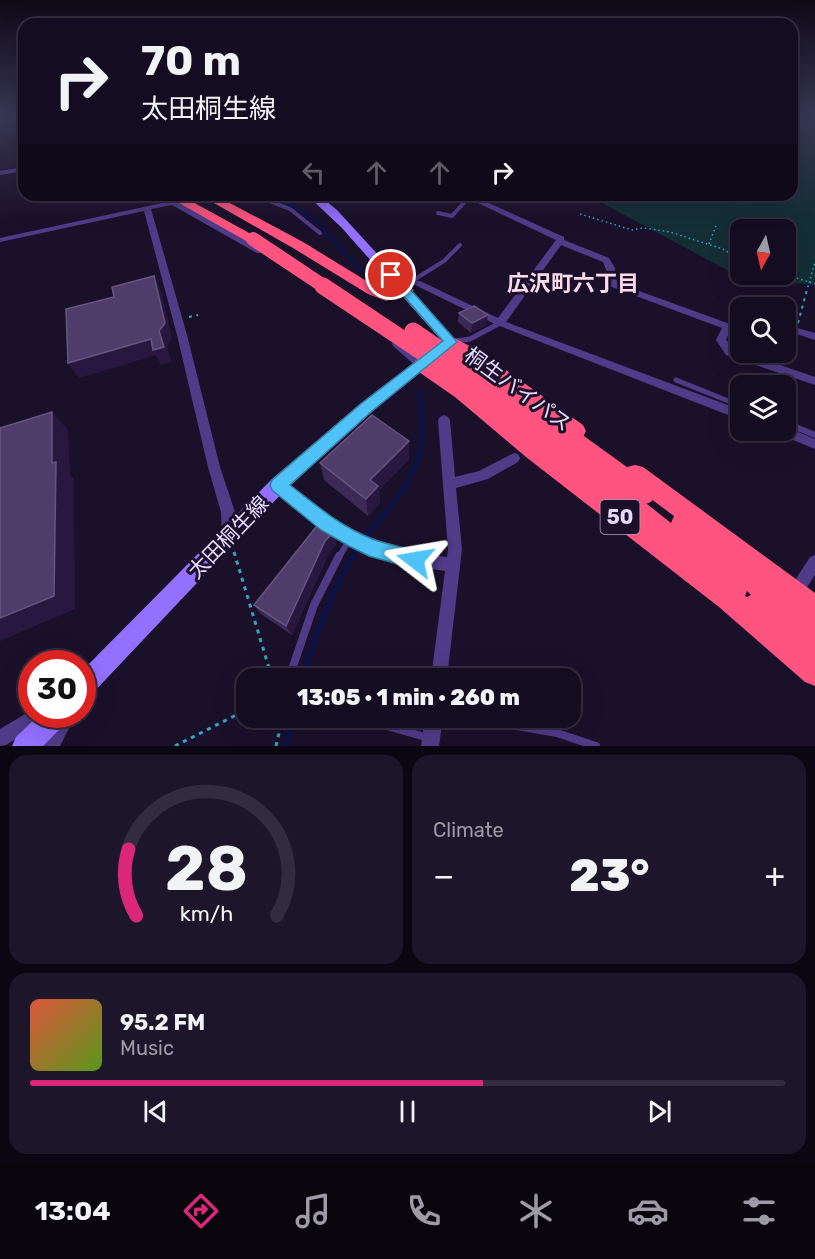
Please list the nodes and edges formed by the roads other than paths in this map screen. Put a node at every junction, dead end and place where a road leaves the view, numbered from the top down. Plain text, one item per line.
1 (18, 170) edge
2 (0, 173) edge
3 (167, 201) tunnel mouth
4 (176, 201) edge
5 (178, 201) edge
6 (209, 201) edge
7 (213, 201) edge
8 (271, 201) edge
9 (320, 201) edge
10 (463, 201) edge
11 (478, 201) edge
12 (147, 208) junction
13 (438, 213) dead end
14 (320, 233) dead end
15 (258, 236) junction
16 (0, 240) edge
17 (561, 242) junction
18 (460, 245) dead end
19 (409, 285) junction
20 (500, 323) junction
21 (796, 328) edge
22 (815, 337) edge
23 (451, 342) junction
24 (423, 365) junction
25 (676, 380) dead end
26 (815, 381) edge
27 (730, 402) edge
28 (730, 411) edge
29 (444, 420) dead end
30 (796, 427) edge
31 (815, 435) edge
32 (796, 436) edge
33 (815, 444) edge
34 (514, 458) dead end
35 (450, 484) junction
36 (278, 485) junction
37 (637, 498) junction
38 (229, 535) junction
39 (353, 539) junction
40 (815, 562) edge
41 (454, 565) junction
42 (795, 593) junction
43 (815, 609) edge
44 (815, 630) edge
45 (815, 654) edge
46 (292, 668) edge
47 (440, 668) edge
48 (815, 672) edge
49 (96, 673) edge
50 (18, 727) edge
51 (43, 728) edge
52 (61, 728) edge
53 (388, 728) edge
54 (529, 728) edge
55 (0, 738) edge
56 (430, 742) edge
57 (26, 746) edge
58 (51, 746) edge
59 (596, 746) edge

1 - 2 street
3 - 12 street
4 - 24 street
5 - 15 highway, 桐生バイパス / 50
6 - 15 highway, 桐生バイパス / 50
7 - 19 highway, 50
8 - 14 lane
9 - 19 main road
10 - 13 lane
11 - 17 street
12 - 16 street
12 - 38 street
15 - 37 highway, 桐生バイパス / 50, bridge
17 - 20 street
17 - 26 street
18 - 19 lane
19 - 20 street
19 - 23 main road
20 - 23 lane
20 - 28 street
21 - 22 street
23 - 24 main road, 太田桐生線
23 - 42 highway, 50
24 - 36 main road, 太田桐生線
24 - 48 highway, 50
25 - 27 lane
29 - 35 street
30 - 31 lane
32 - 33 street
34 - 35 street
35 - 41 street
36 - 38 main road, 太田桐生線
36 - 39 street
37 - 44 highway, 桐生バイパス / 50
37 - 45 highway, 桐生バイパス / 50
38 - 49 main road, 太田桐生線
39 - 41 street
39 - 46 lane
40 - 42 street
41 - 47 street
42 - 43 highway, 50
50 - 55 street
51 - 57 main road
52 - 58 street
53 - 56 lane
54 - 59 lane

